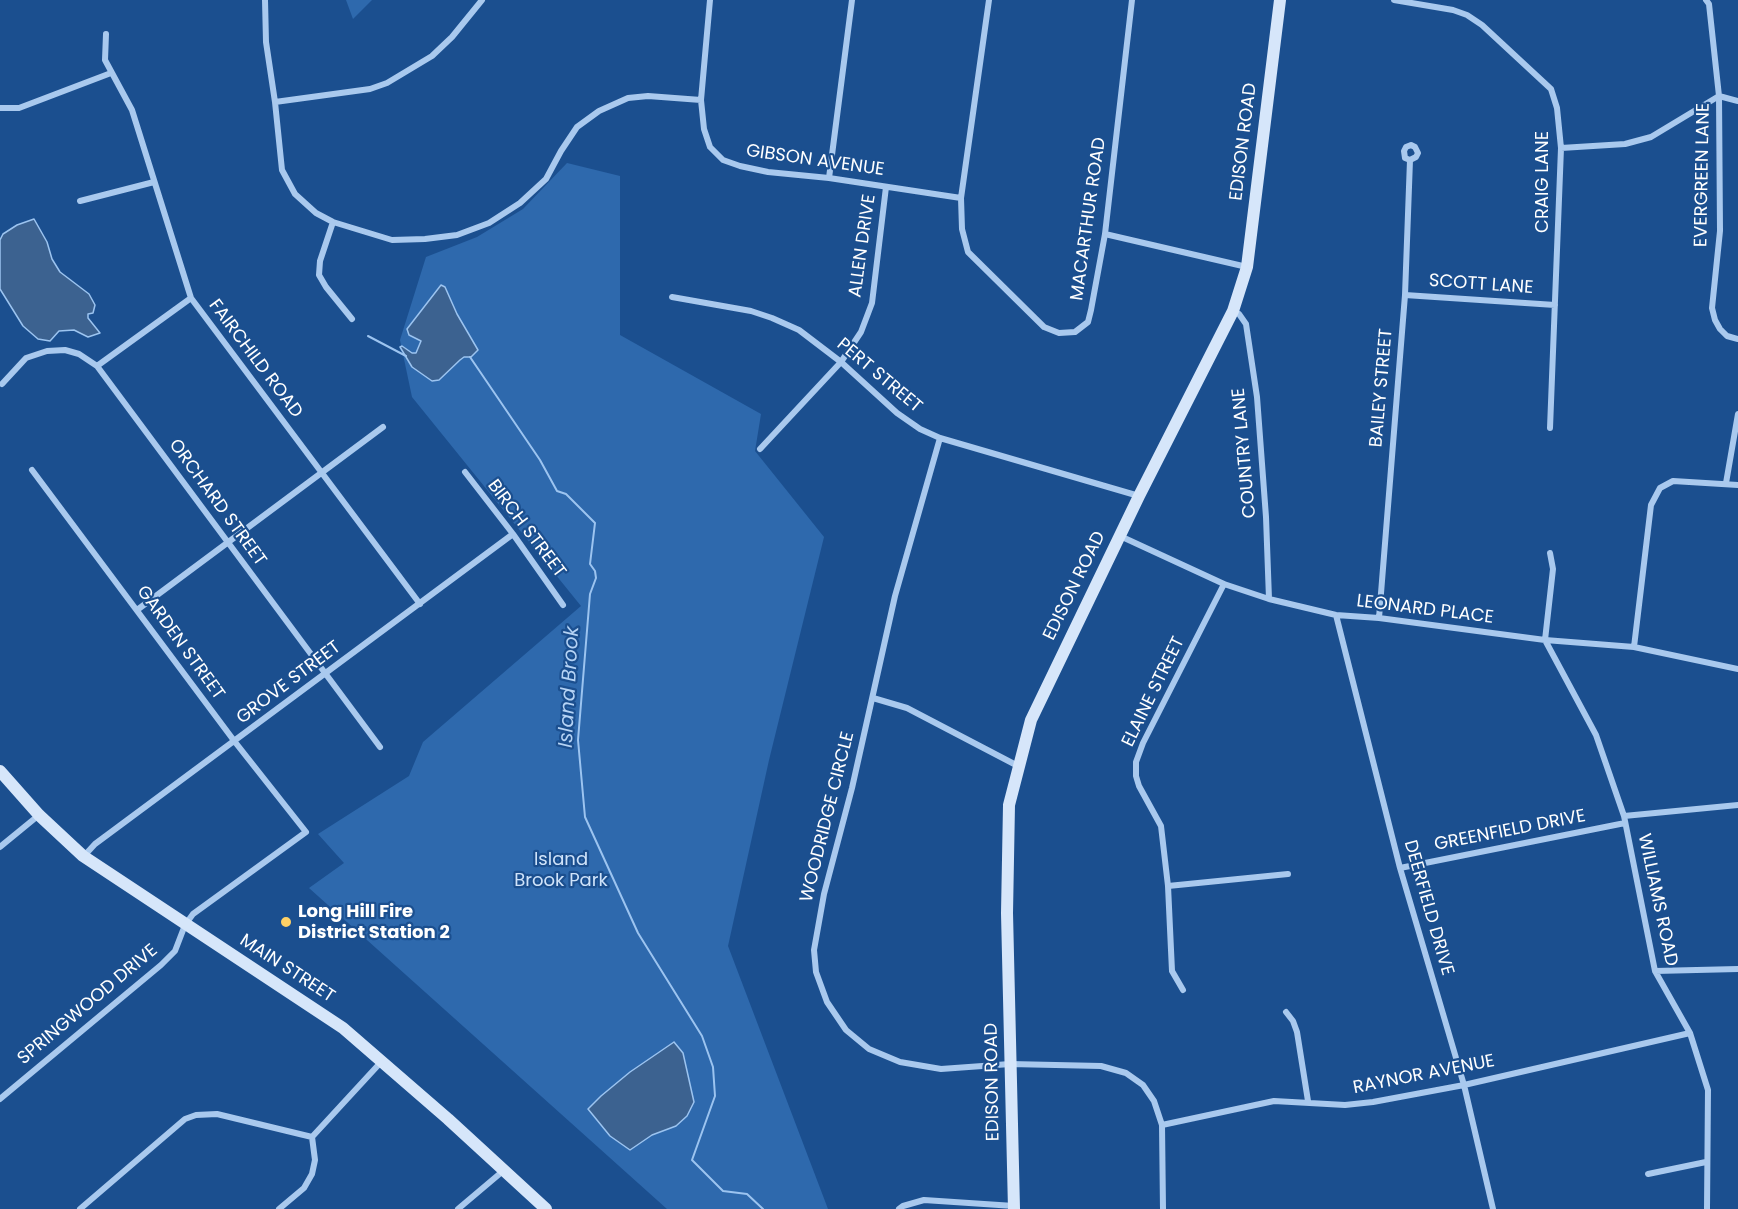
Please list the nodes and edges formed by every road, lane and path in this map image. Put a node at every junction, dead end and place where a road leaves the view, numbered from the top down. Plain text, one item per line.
1 (265, 0) edge
2 (482, 0) edge
3 (710, 0) edge
4 (852, 0) edge
5 (989, 0) edge
6 (1132, 0) edge
7 (1280, 0) edge
8 (1394, 0) edge
9 (1707, 0) edge
10 (105, 34) dead end
11 (111, 73) junction
12 (1719, 96) junction
13 (701, 100) junction
14 (1738, 101) edge
15 (275, 102) junction
16 (0, 108) edge
17 (1561, 148) junction
18 (1410, 160) dead end
19 (829, 178) junction
20 (154, 182) junction
21 (886, 187) junction
22 (961, 198) junction
23 (80, 201) dead end
24 (333, 222) junction
25 (1104, 234) junction
26 (1247, 267) junction
27 (1405, 294) junction
28 (672, 297) dead end
29 (191, 298) junction
30 (1555, 305) junction
31 (1233, 311) junction
32 (352, 319) dead end
33 (1738, 339) edge
34 (841, 362) junction
35 (97, 366) junction
36 (2, 384) dead end
37 (1738, 414) edge
38 (383, 427) dead end
39 (1550, 428) dead end
40 (940, 438) junction
41 (760, 449) dead end
42 (32, 471) dead end
43 (465, 472) dead end
44 (322, 473) junction
45 (1726, 483) junction
46 (1738, 484) edge
47 (1139, 496) junction
48 (513, 534) junction
49 (1120, 536) junction
50 (227, 543) junction
51 (1550, 553) dead end
52 (1224, 584) junction
53 (1269, 599) junction
54 (420, 604) junction
55 (563, 604) dead end
56 (138, 610) junction
57 (1336, 615) junction
58 (1379, 618) junction
59 (1545, 640) junction
60 (1634, 646) junction
61 (1738, 669) edge
62 (326, 674) junction
63 (873, 698) junction
64 (235, 742) junction
65 (380, 747) dead end
66 (1018, 766) junction
67 (0, 771) edge
68 (1738, 805) edge
69 (39, 815) junction
70 (1624, 816) junction
71 (1625, 823) junction
72 (0, 847) edge
73 (83, 856) junction
74 (1400, 868) junction
75 (1288, 874) dead end
76 (1168, 886) junction
77 (185, 925) junction
78 (1738, 969) edge
79 (1655, 971) junction
80 (1183, 990) dead end
81 (1286, 1012) dead end
82 (1690, 1033) junction
83 (382, 1061) junction
84 (1010, 1064) junction
85 (1464, 1085) junction
86 (0, 1099) edge
87 (1308, 1101) junction
88 (1162, 1125) junction
89 (312, 1137) junction
90 (1706, 1162) junction
91 (504, 1171) junction
92 (1648, 1174) dead end
93 (1014, 1207) edge
94 (80, 1209) edge
95 (279, 1209) edge
96 (458, 1209) edge
97 (546, 1209) edge
98 (899, 1209) edge
99 (1163, 1209) edge
100 (1493, 1209) edge
101 (1707, 1209) edge

1 - 15 street
2 - 15 street
3 - 13 street, GIBSON AVENUE
4 - 19 street
5 - 22 street, MACARTHUR ROAD
6 - 25 street, MACARTHUR ROAD
7 - 26 street, EDISON ROAD
8 - 17 street, CRAIG LANE
9 - 12 street, EVERGREEN LANE
10 - 11 street, FAIRCHILD ROAD
11 - 16 street
11 - 20 street, FAIRCHILD ROAD
12 - 14 street
12 - 17 street
12 - 33 street, EVERGREEN LANE
13 - 19 street, GIBSON AVENUE
13 - 24 street
15 - 24 street
17 - 30 street, CRAIG LANE
18 - 27 street, BAILEY STREET
19 - 21 street, GIBSON AVENUE
20 - 23 street
20 - 29 street, FAIRCHILD ROAD
21 - 22 street, GIBSON AVENUE
21 - 34 street, ALLEN DRIVE
22 - 25 street, MACARTHUR ROAD
24 - 32 street
25 - 26 street
26 - 31 street, EDISON ROAD
27 - 30 street, SCOTT LANE
27 - 58 street, BAILEY STREET
28 - 34 street, PERT STREET
29 - 35 street
29 - 44 street, FAIRCHILD ROAD
30 - 39 street, CRAIG LANE
31 - 47 street, EDISON ROAD
31 - 53 street, COUNTRY LANE
34 - 40 street, PERT STREET
34 - 41 street, ALLEN DRIVE
35 - 36 street, ORCHARD STREET
35 - 50 street, ORCHARD STREET
37 - 45 street
38 - 44 street
40 - 47 street, PERT STREET
40 - 63 street, WOODRIDGE CIRCLE
42 - 56 street, GARDEN STREET
43 - 48 street, BIRCH STREET
44 - 50 street
44 - 54 street, FAIRCHILD ROAD
45 - 46 street
45 - 60 street
47 - 49 street, EDISON ROAD
48 - 54 street, GROVE STREET
48 - 55 street, BIRCH STREET
49 - 52 street, LEONARD PLACE
49 - 66 street, EDISON ROAD
50 - 56 street
50 - 62 street, ORCHARD STREET
51 - 59 street
52 - 53 street, LEONARD PLACE
52 - 76 street, ELAINE STREET
53 - 57 street, LEONARD PLACE
54 - 62 street, GROVE STREET
56 - 64 street, GARDEN STREET
57 - 58 street, LEONARD PLACE
57 - 74 street, DEERFIELD DRIVE
58 - 59 street, LEONARD PLACE
59 - 60 street, LEONARD PLACE
59 - 70 street, WILLIAMS ROAD
60 - 61 street, LEONARD PLACE
62 - 64 street, GROVE STREET
62 - 65 street, ORCHARD STREET
63 - 66 street
63 - 84 street, WOODRIDGE CIRCLE
64 - 73 street, GROVE STREET
64 - 77 street, GARDEN STREET
66 - 84 street, EDISON ROAD
67 - 69 street, MAIN STREET
68 - 70 street
69 - 72 street
69 - 73 street, MAIN STREET
70 - 71 street, WILLIAMS ROAD
71 - 74 street, GREENFIELD DRIVE
71 - 79 street, WILLIAMS ROAD
73 - 77 street, MAIN STREET
74 - 85 street, DEERFIELD DRIVE
75 - 76 street
76 - 80 street, ELAINE STREET
77 - 83 street, MAIN STREET
77 - 86 street, SPRINGWOOD DRIVE
78 - 79 street
79 - 82 street, WILLIAMS ROAD
81 - 87 street
82 - 85 street, RAYNOR AVENUE
82 - 90 street, WILLIAMS ROAD
83 - 89 street
83 - 91 street, MAIN STREET
84 - 88 street, WOODRIDGE CIRCLE
84 - 93 street, EDISON ROAD
85 - 87 street, RAYNOR AVENUE
85 - 100 street, DEERFIELD DRIVE
87 - 88 street, RAYNOR AVENUE
88 - 99 street
89 - 94 street
89 - 95 street
90 - 92 street
90 - 101 street, WILLIAMS ROAD
91 - 96 street
91 - 97 street, MAIN STREET
93 - 98 street

